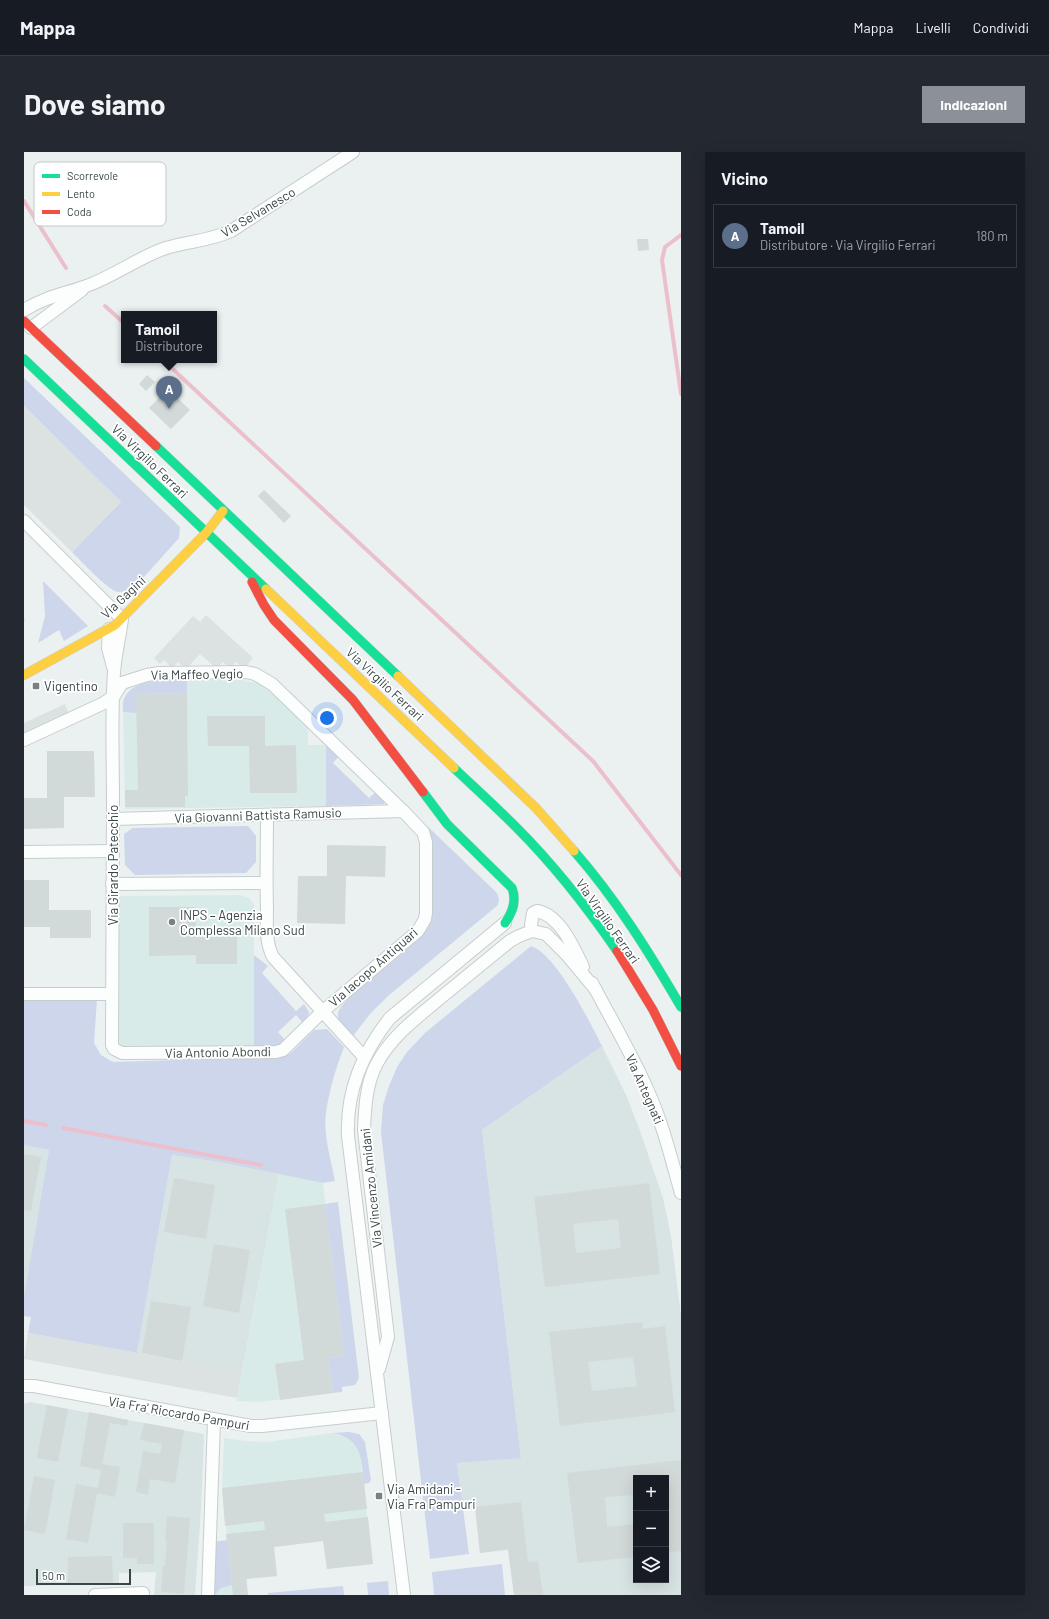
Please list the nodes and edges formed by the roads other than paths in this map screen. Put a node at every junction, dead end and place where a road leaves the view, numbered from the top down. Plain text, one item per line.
1 (353, 152) edge
2 (89, 285) junction
3 (24, 310) edge
4 (28, 324) edge
5 (24, 359) edge
6 (223, 511) junction
7 (24, 521) edge
8 (206, 532) junction
9 (246, 570) junction
10 (122, 619) junction
11 (109, 629) junction
12 (114, 672) junction
13 (24, 675) edge
14 (114, 696) junction
15 (24, 740) edge
16 (403, 811) junction
17 (267, 816) junction
18 (113, 819) junction
19 (24, 852) edge
20 (113, 852) junction
21 (266, 883) junction
22 (112, 884) junction
23 (505, 923) joint
24 (532, 931) junction
25 (596, 990) junction
26 (24, 994) edge
27 (112, 994) junction
28 (681, 1007) edge
29 (322, 1012) junction
30 (122, 1054) joint
31 (364, 1057) junction
32 (681, 1066) edge
33 (681, 1193) edge
34 (378, 1374) junction
35 (24, 1386) edge
36 (382, 1413) junction
37 (214, 1420) junction
38 (143, 1593) dead end
39 (95, 1595) edge
40 (208, 1595) edge
41 (404, 1595) edge

1 - 2 street, Via Selvanesco
2 - 3 street, Via Selvanesco
2 - 4 street, Via Selvanesco
4 - 6 main road, Via Virgilio Ferrari
5 - 8 main road, Via Virgilio Ferrari
6 - 8 main road, Via Gagini
6 - 28 main road, Via Virgilio Ferrari
7 - 10 street
8 - 9 main road, Via Virgilio Ferrari
8 - 10 main road, Via Gagini
9 - 23 main road
9 - 32 main road, Via Virgilio Ferrari
10 - 11 main road, Via Gagini
10 - 12 street, Via Girardo Patecchio
11 - 12 street, Via Girardo Patecchio
11 - 13 main road, Via Gagini
12 - 14 street, Via Girardo Patecchio
14 - 15 street, Via Maffeo Vegio
14 - 16 street, Via Maffeo Vegio
14 - 18 street, Via Girardo Patecchio
16 - 17 street, Via Giovanni Battista Ramusio
16 - 29 street, Via Iacopo Antiquari
17 - 18 street, Via Giovanni Battista Ramusio
17 - 21 street
18 - 20 street, Via Girardo Patecchio
19 - 20 street
20 - 22 street, Via Girardo Patecchio
21 - 22 street
21 - 29 street
22 - 27 street, Via Girardo Patecchio
23 - 31 street, Via Vincenzo Amidani
24 - 25 street, Via Antegnati
24 - 25 street, Via Antegnati
24 - 34 street, Via Vincenzo Amidani
25 - 33 street, Via Antegnati
26 - 27 street
27 - 30 street, Via Girardo Patecchio
29 - 30 street, Via Antonio Abondi
29 - 31 street
31 - 34 street, Via Vincenzo Amidani
34 - 36 street, Via Vincenzo Amidani
35 - 37 street, Via Fra' Riccardo Pampuri
36 - 37 street, Via Fra' Riccardo Pampuri
36 - 41 street, Via Vincenzo Amidani
37 - 40 street
38 - 39 street

